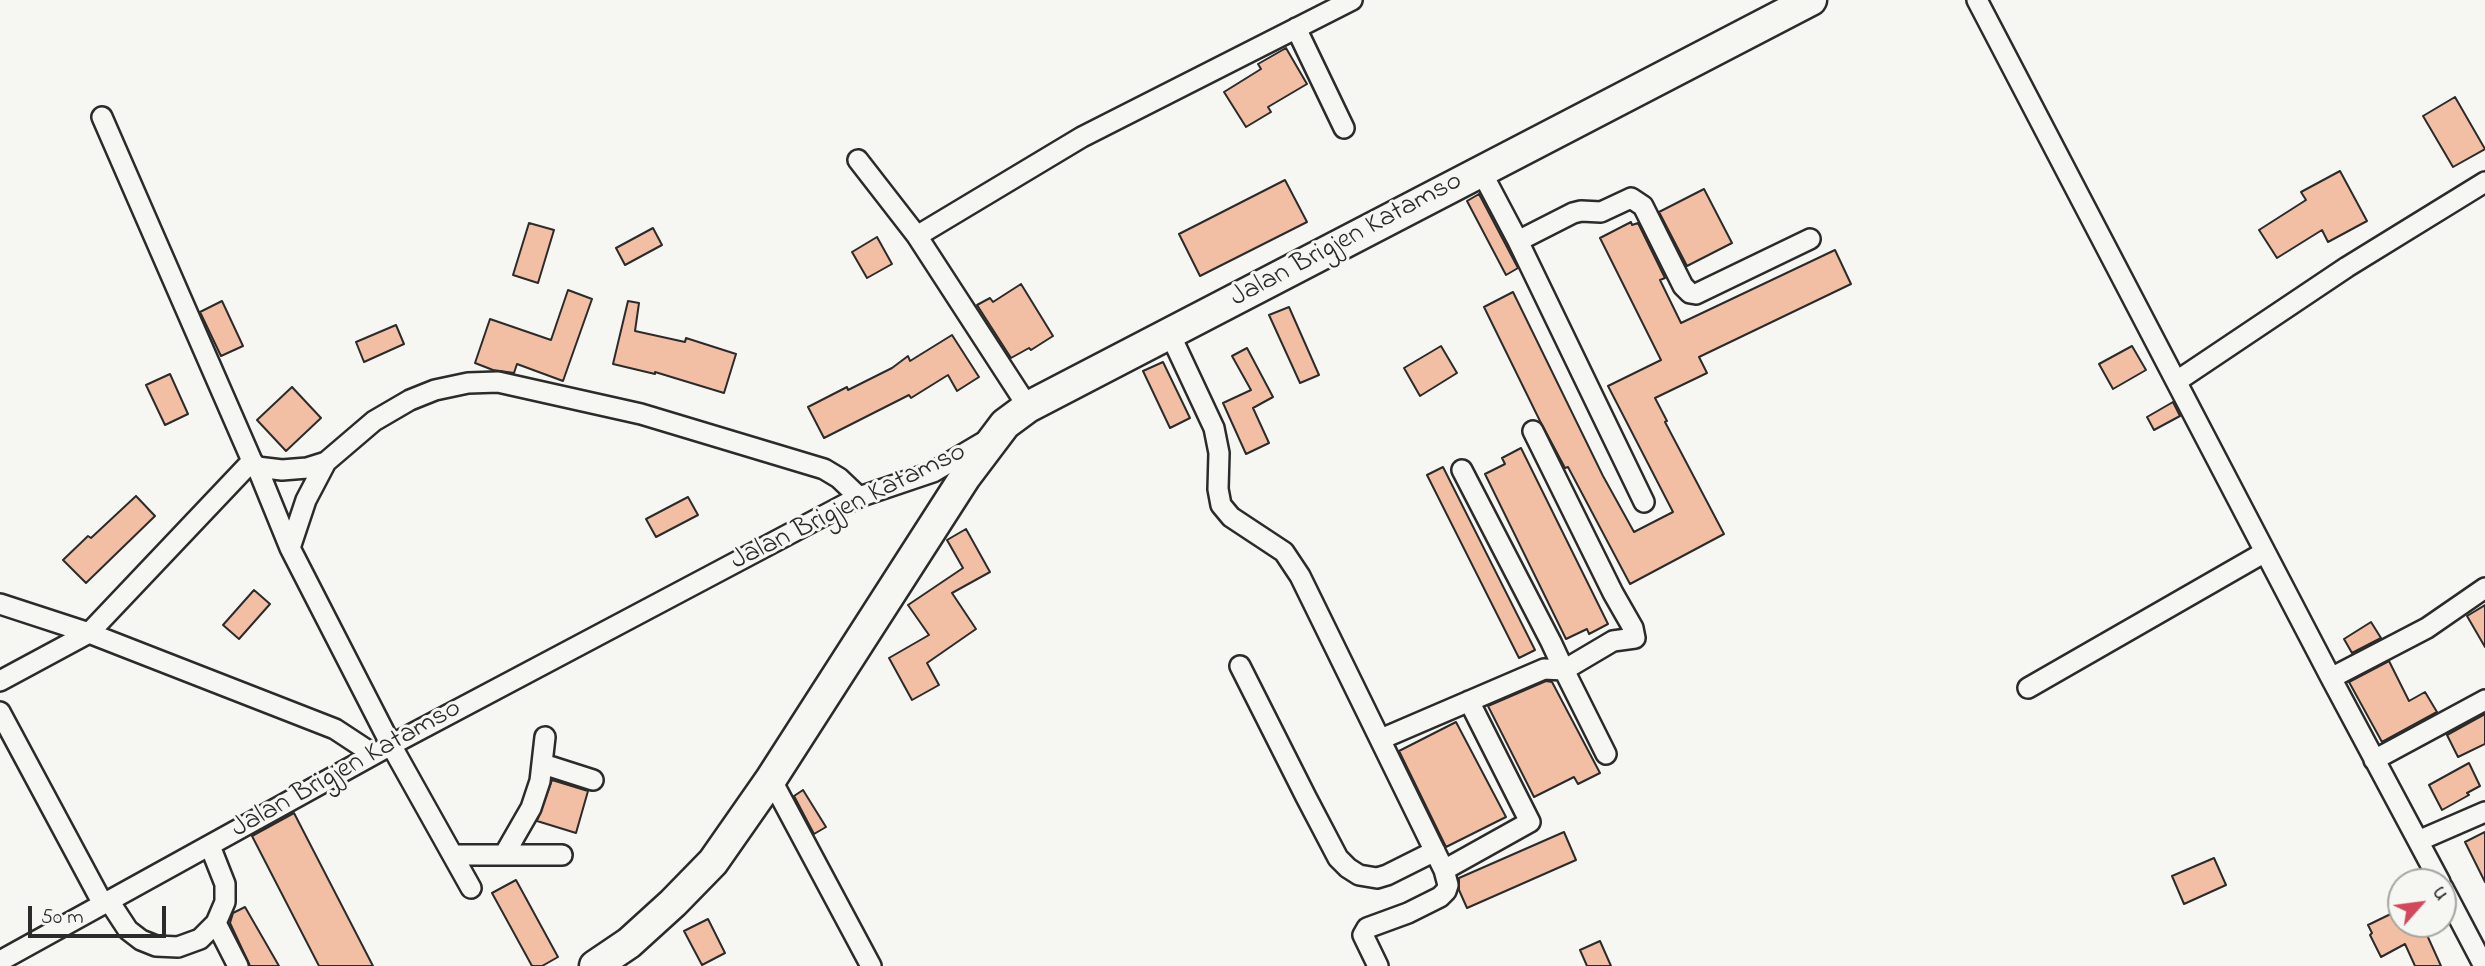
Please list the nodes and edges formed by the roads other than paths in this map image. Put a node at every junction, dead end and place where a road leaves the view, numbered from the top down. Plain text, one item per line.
1 (1352, 0) edge
2 (1811, 0) edge
3 (1977, 0) edge
4 (1296, 28) junction
5 (102, 117) dead end
6 (1344, 128) dead end
7 (858, 160) dead end
8 (1481, 171) junction
9 (2485, 182) edge
10 (917, 236) junction
11 (1810, 239) dead end
12 (1518, 241) junction
13 (1170, 334) junction
14 (2177, 381) junction
15 (1017, 416) junction
16 (1533, 431) dead end
17 (326, 463) junction
18 (255, 464) junction
19 (1462, 470) dead end
20 (859, 497) junction
21 (1644, 502) dead end
22 (290, 548) junction
23 (2265, 552) junction
24 (2485, 588) edge
25 (0, 604) edge
26 (89, 633) junction
27 (1240, 666) dead end
28 (1564, 670) junction
29 (2331, 678) junction
30 (0, 681) edge
31 (2028, 688) dead end
32 (2485, 700) edge
33 (1469, 701) junction
34 (0, 712) edge
35 (545, 737) dead end
36 (1381, 739) junction
37 (391, 744) junction
38 (373, 754) junction
39 (1606, 754) dead end
40 (2374, 760) junction
41 (543, 764) junction
42 (771, 779) junction
43 (593, 780) dead end
44 (2485, 812) edge
45 (2418, 841) junction
46 (210, 846) junction
47 (1435, 851) junction
48 (453, 855) junction
49 (504, 855) junction
50 (562, 855) dead end
51 (2432, 868) edge
52 (1444, 870) junction
53 (471, 888) dead end
54 (106, 903) junction
55 (2457, 915) edge
56 (216, 923) junction
57 (0, 961) edge
58 (238, 966) edge
59 (595, 966) edge
60 (871, 966) edge
61 (1378, 966) edge
62 (2484, 966) edge

1 - 4 street
2 - 8 main road, Jalan Brigjen Katamso
3 - 14 street
4 - 6 street
4 - 10 street
5 - 18 street
7 - 10 street
8 - 12 street
8 - 13 main road, Jalan Brigjen Katamso
9 - 14 street
10 - 15 street
11 - 12 street
12 - 21 street
13 - 15 main road, Jalan Brigjen Katamso
13 - 36 street
14 - 23 street
15 - 20 street, Jalan Brigjen Katamso
15 - 42 main road
16 - 28 street
17 - 18 street
17 - 20 street
17 - 22 street
18 - 22 street
18 - 26 street
19 - 28 street
20 - 37 street, Jalan Brigjen Katamso
22 - 37 street
23 - 29 street
23 - 31 street
24 - 29 street
25 - 26 street
26 - 30 street
26 - 38 street
27 - 47 street
28 - 33 street
28 - 39 street
29 - 40 street
32 - 40 street
33 - 36 street
33 - 52 street
34 - 54 street
35 - 41 street
36 - 47 street
37 - 38 street, Jalan Brigjen Katamso
37 - 48 street
38 - 46 street, Jalan Brigjen Katamso
40 - 45 street
41 - 43 street
41 - 49 street
42 - 59 main road
42 - 60 street
44 - 45 street
45 - 51 street
46 - 54 street, Jalan Brigjen Katamso
46 - 56 street
47 - 52 street
48 - 49 street
48 - 53 street
49 - 50 street
52 - 61 street
54 - 56 street
54 - 57 street, Jalan Brigjen Katamso
55 - 62 street
56 - 58 street

